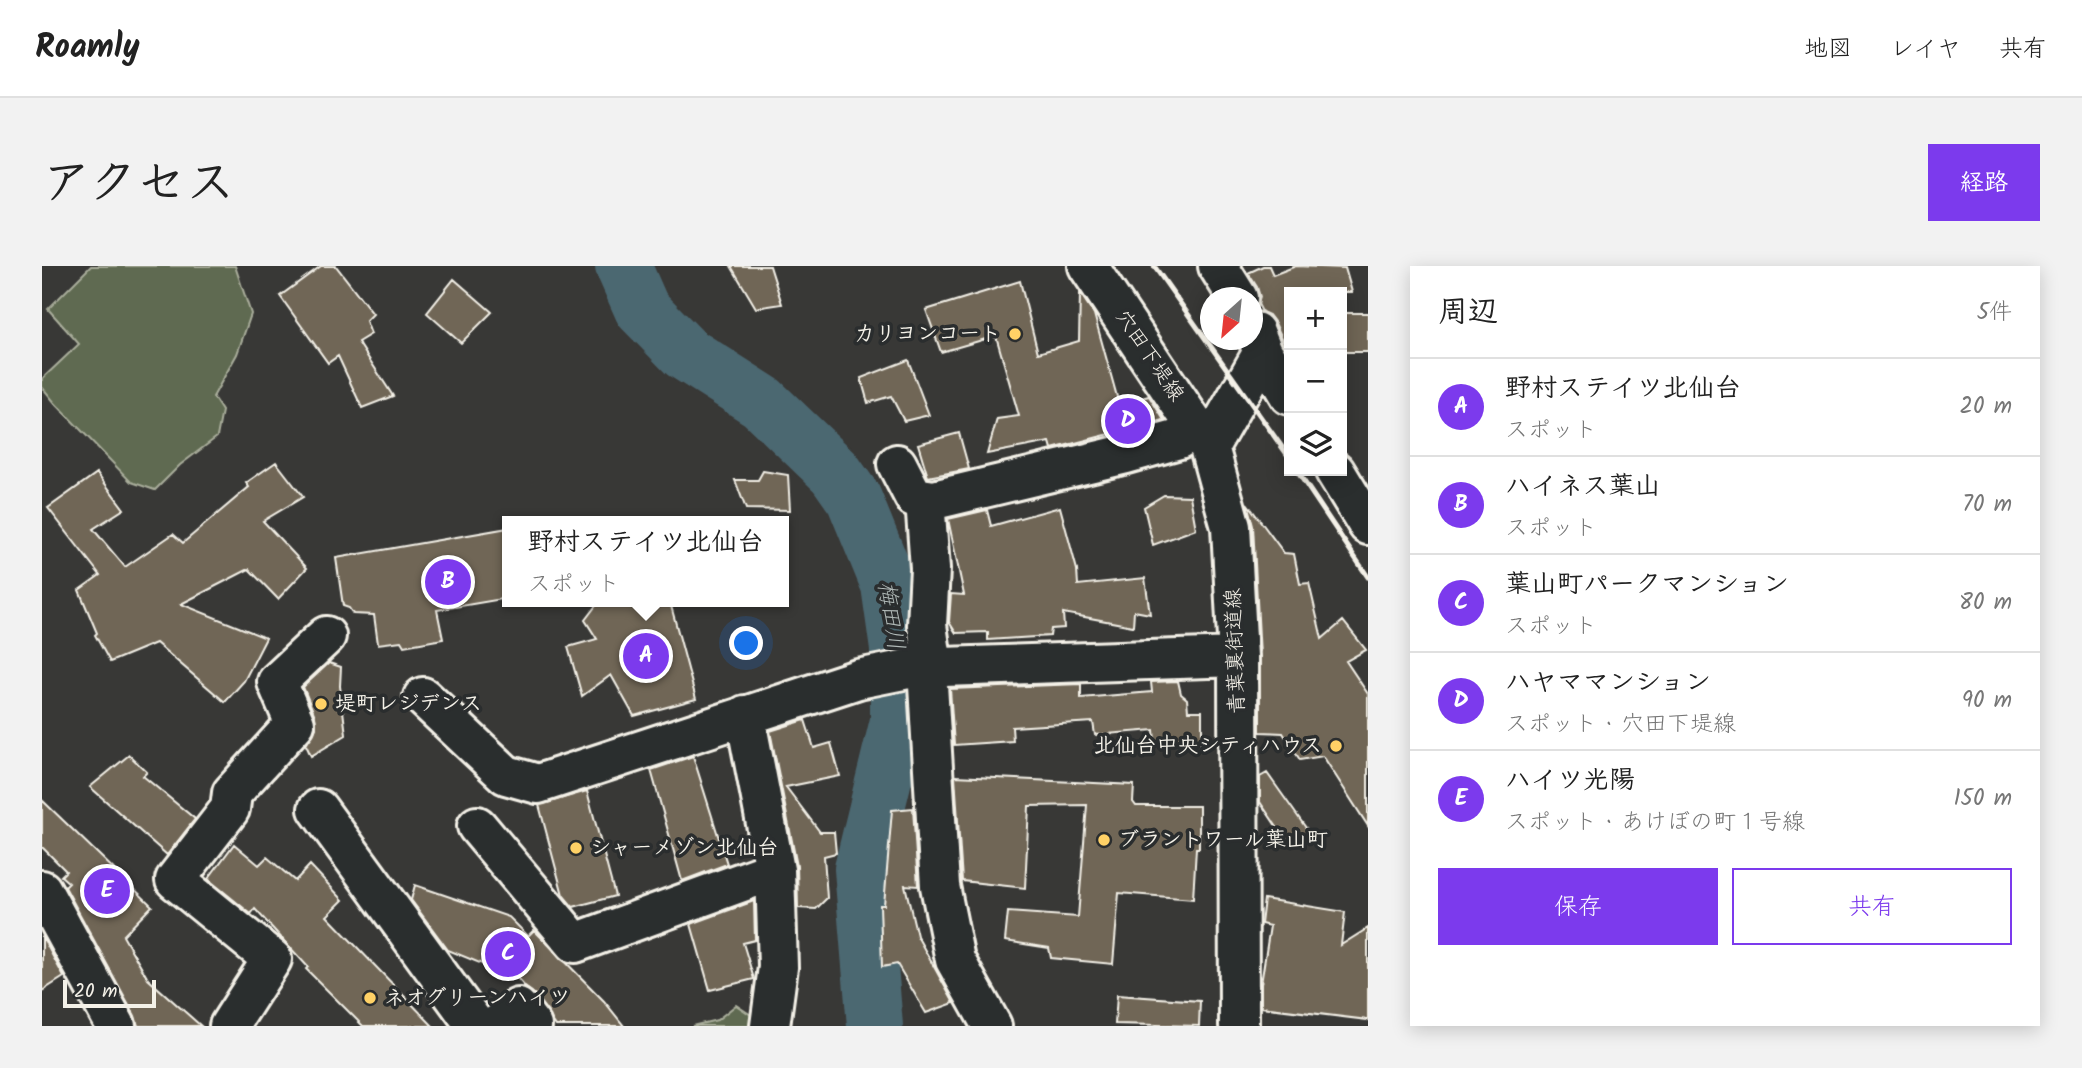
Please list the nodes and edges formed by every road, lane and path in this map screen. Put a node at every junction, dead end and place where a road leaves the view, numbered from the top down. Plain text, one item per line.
1 (1088, 266) edge
2 (1217, 266) edge
3 (1231, 287) edge
4 (1263, 348) edge
5 (1252, 350) edge
6 (1284, 387) edge
7 (1202, 437) junction
8 (897, 464) dead end
9 (1338, 476) edge
10 (926, 499) junction
11 (1368, 525) edge
12 (326, 636) dead end
13 (1238, 657) junction
14 (924, 668) junction
15 (423, 697) dead end
16 (746, 715) junction
17 (318, 809) dead end
18 (477, 826) dead end
19 (775, 870) junction
20 (42, 890) edge
21 (116, 1026) edge
22 (229, 1026) edge
23 (476, 1026) edge
24 (496, 1026) edge
25 (532, 1026) edge
26 (770, 1026) edge
27 (992, 1026) edge
28 (1239, 1026) edge

1 - 7 street, 穴田下堤線
2 - 3 street
4 - 6 street
5 - 7 street
7 - 10 street
7 - 13 street, 青葉裏街道線
8 - 10 street
9 - 11 street
10 - 14 street
12 - 22 street
13 - 14 street
13 - 28 street, 青葉裏街道線
14 - 16 street
14 - 27 street
15 - 16 street
16 - 19 street
17 - 23 street
18 - 19 street
19 - 26 street
20 - 21 street
24 - 25 street

